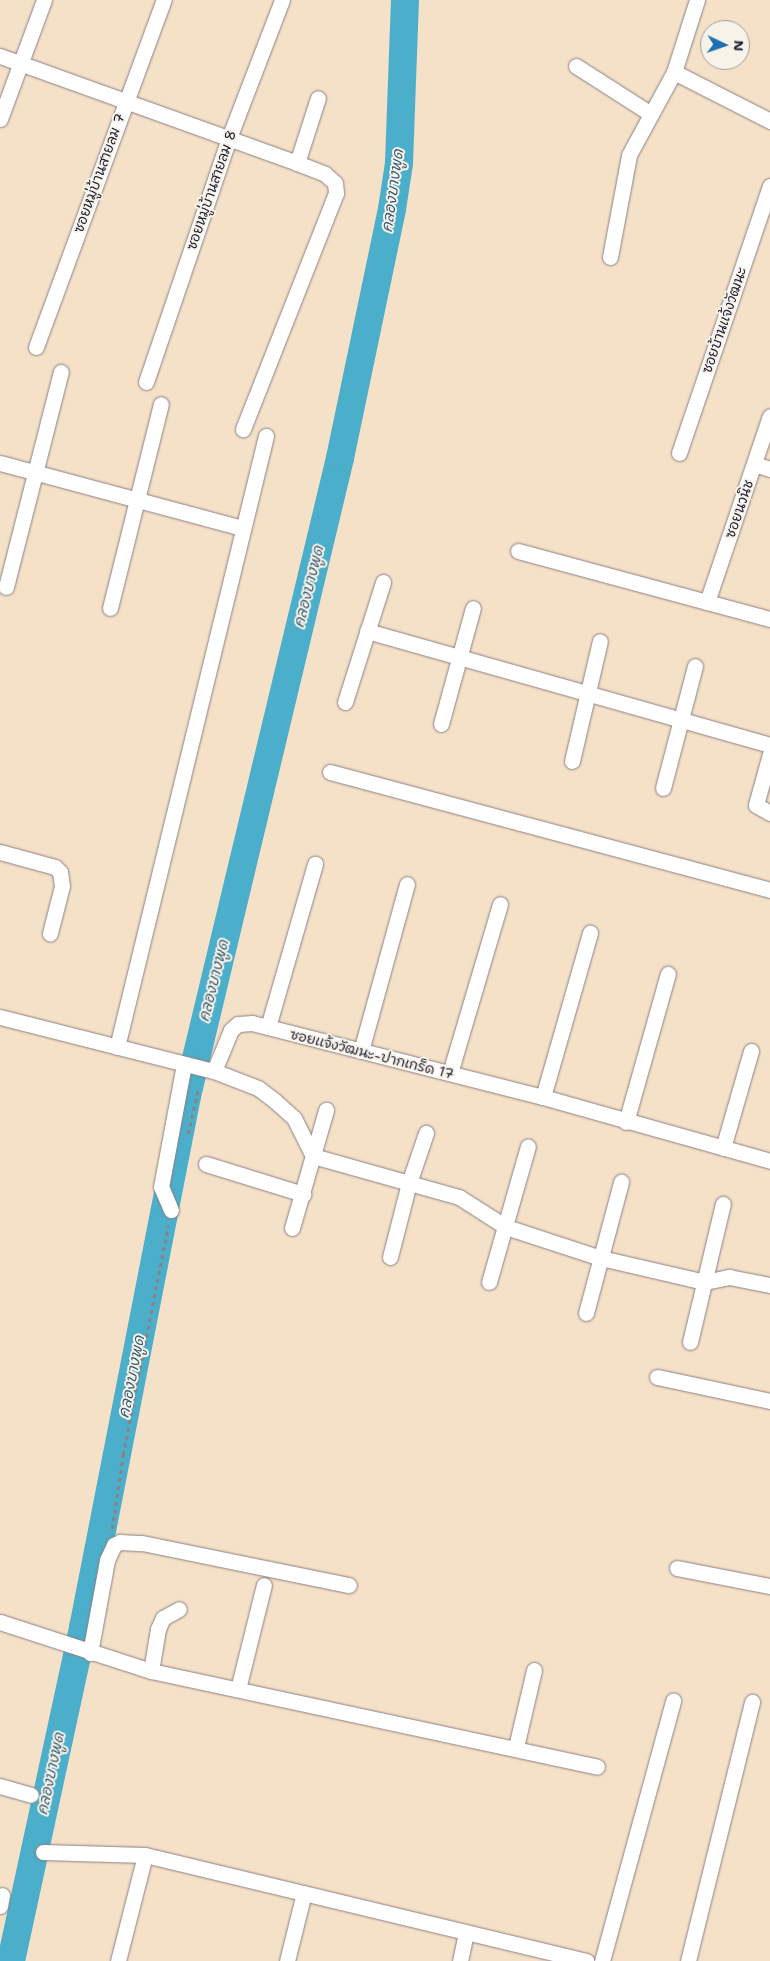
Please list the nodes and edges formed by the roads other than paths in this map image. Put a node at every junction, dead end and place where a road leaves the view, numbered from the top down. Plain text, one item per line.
1 (44, 0) edge
2 (164, 0) edge
3 (282, 0) edge
4 (697, 0) edge
5 (0, 56) edge
6 (20, 64) junction
7 (576, 66) dead end
8 (674, 72) junction
9 (318, 98) dead end
10 (125, 103) junction
11 (651, 114) junction
12 (0, 118) edge
13 (770, 121) edge
14 (229, 138) junction
15 (297, 163) junction
16 (770, 186) edge
17 (610, 257) dead end
18 (36, 347) dead end
19 (61, 372) dead end
20 (146, 382) dead end
21 (161, 404) dead end
22 (770, 416) edge
23 (243, 429) dead end
24 (266, 436) dead end
25 (679, 454) dead end
26 (0, 463) edge
27 (754, 464) junction
28 (770, 469) edge
29 (36, 472) junction
30 (137, 500) junction
31 (242, 528) junction
32 (518, 551) dead end
33 (383, 582) dead end
34 (6, 587) dead end
35 (707, 602) junction
36 (110, 608) dead end
37 (473, 608) dead end
38 (770, 619) edge
39 (367, 632) junction
40 (600, 641) dead end
41 (459, 657) junction
42 (695, 666) dead end
43 (587, 694) junction
44 (345, 702) dead end
45 (680, 720) junction
46 (441, 724) dead end
47 (770, 745) edge
48 (770, 754) edge
49 (572, 761) dead end
50 (330, 772) dead end
51 (664, 788) dead end
52 (770, 813) edge
53 (0, 852) edge
54 (314, 864) dead end
55 (407, 884) dead end
56 (770, 890) edge
57 (500, 904) dead end
58 (590, 932) dead end
59 (50, 933) dead end
60 (668, 974) dead end
61 (0, 1017) edge
62 (268, 1027) junction
63 (117, 1047) junction
64 (361, 1051) junction
65 (751, 1051) dead end
66 (190, 1065) junction
67 (214, 1071) junction
68 (450, 1073) junction
69 (543, 1098) junction
70 (326, 1110) dead end
71 (626, 1122) junction
72 (426, 1133) dead end
73 (528, 1146) dead end
74 (723, 1148) junction
75 (314, 1156) junction
76 (770, 1161) edge
77 (206, 1164) dead end
78 (621, 1182) dead end
79 (409, 1183) junction
80 (303, 1194) junction
81 (723, 1204) dead end
82 (171, 1210) road end
83 (506, 1227) junction
84 (292, 1228) dead end
85 (390, 1257) dead end
86 (601, 1258) junction
87 (489, 1282) dead end
88 (705, 1282) junction
89 (770, 1285) edge
90 (586, 1313) dead end
91 (690, 1342) dead end
92 (657, 1378) dead end
93 (770, 1401) edge
94 (677, 1568) dead end
95 (264, 1585) dead end
96 (349, 1585) dead end
97 (770, 1586) edge
98 (179, 1609) dead end
99 (0, 1622) edge
100 (79, 1649) junction
101 (534, 1670) dead end
102 (151, 1671) junction
103 (238, 1689) junction
104 (673, 1701) dead end
105 (752, 1702) dead end
106 (516, 1747) junction
107 (597, 1767) dead end
108 (0, 1786) edge
109 (31, 1795) dead end
110 (43, 1852) dead end
111 (144, 1855) junction
112 (304, 1893) junction
113 (466, 1933) junction
114 (118, 1961) edge
115 (287, 1961) edge
116 (460, 1961) edge
117 (586, 1961) edge
118 (602, 1961) edge
119 (688, 1961) edge

1 - 6 street
2 - 10 street, ซอยหมู่บ้านสายลม 7
3 - 14 street, ซอยหมู่บ้านสายลม 8
4 - 8 street
5 - 6 street
6 - 10 street
6 - 12 street
7 - 11 street
8 - 11 street
8 - 13 street
9 - 15 street
10 - 14 street
10 - 18 street, ซอยหมู่บ้านสายลม 7
11 - 17 street
14 - 15 street
14 - 20 street, ซอยหมู่บ้านสายลม 8
15 - 23 street
16 - 25 street, ซอยบ้านแจ้งวัฒนะ
19 - 29 street
21 - 30 street
22 - 27 street, ซอยนวนิช
24 - 31 street
26 - 29 street
27 - 28 street
27 - 35 street, ซอยนวนิช
29 - 30 street
29 - 34 street
30 - 31 street
30 - 36 street
31 - 63 street
32 - 35 street
33 - 39 street
35 - 38 street
37 - 41 street
39 - 41 street
39 - 44 street
40 - 43 street
41 - 43 street
41 - 46 street
42 - 45 street
43 - 45 street
43 - 49 street
45 - 47 street
45 - 51 street
48 - 52 street
50 - 56 street
53 - 59 street
54 - 62 street
55 - 64 street
57 - 68 street
58 - 69 street
60 - 71 street
61 - 63 street
62 - 64 street, ซอยแจ้งวัฒนะ-ปากเกร็ด 17
62 - 67 street, ซอยแจ้งวัฒนะ-ปากเกร็ด 17
63 - 66 street
64 - 68 street, ซอยแจ้งวัฒนะ-ปากเกร็ด 17
65 - 74 street
66 - 67 street
66 - 82 street
67 - 75 street
68 - 69 street, ซอยแจ้งวัฒนะ-ปากเกร็ด 17
69 - 71 street, ซอยแจ้งวัฒนะ-ปากเกร็ด 17
70 - 75 street
71 - 74 street, ซอยแจ้งวัฒนะ-ปากเกร็ด 17
72 - 79 street
73 - 83 street
74 - 76 street, ซอยแจ้งวัฒนะ-ปากเกร็ด 17
75 - 79 street
75 - 80 street
77 - 80 street
78 - 86 street
79 - 83 street
79 - 85 street
80 - 84 street
81 - 88 street
83 - 86 street
83 - 87 street
86 - 88 street
86 - 90 street
88 - 89 street
88 - 91 street
92 - 93 street
94 - 97 street
95 - 103 street
96 - 100 street
98 - 102 street
99 - 100 street
100 - 102 street
101 - 106 street
102 - 103 street
103 - 106 street
104 - 118 street
105 - 119 street
106 - 107 street
108 - 109 street
110 - 111 street
111 - 112 street
111 - 114 street
112 - 113 street
112 - 115 street
113 - 116 street
113 - 117 street

